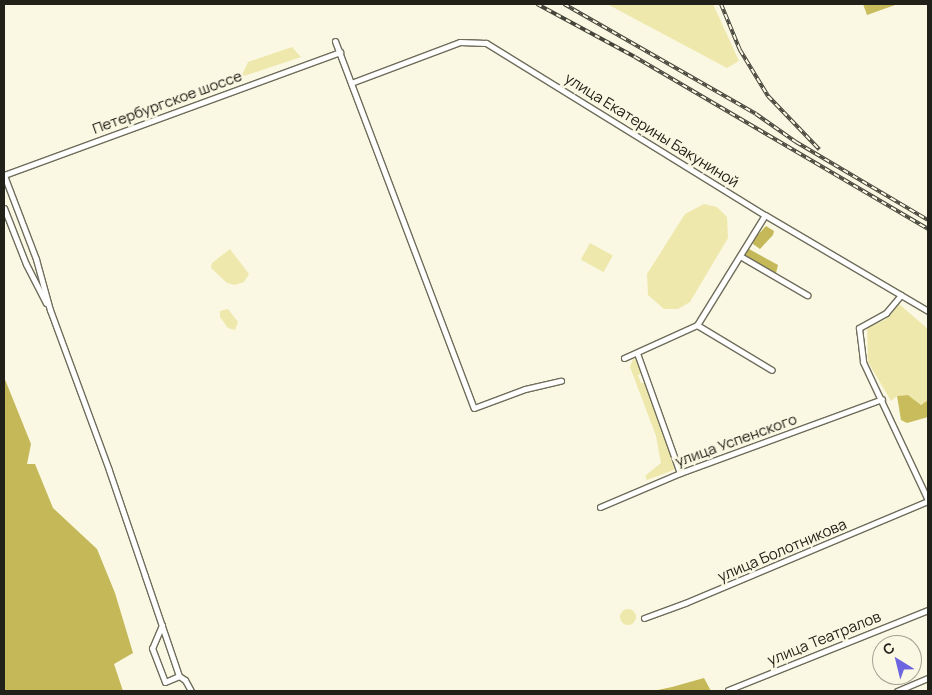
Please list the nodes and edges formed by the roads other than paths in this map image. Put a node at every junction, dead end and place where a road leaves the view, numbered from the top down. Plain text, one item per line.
1 (335, 41) dead end
2 (340, 52) junction
3 (351, 83) junction
4 (4, 175) edge
5 (4, 208) edge
6 (765, 215) junction
7 (740, 256) junction
8 (807, 295) dead end
9 (900, 295) junction
10 (50, 310) junction
11 (928, 312) edge
12 (697, 325) junction
13 (637, 353) junction
14 (624, 358) dead end
15 (772, 370) dead end
16 (561, 382) dead end
17 (882, 399) junction
18 (680, 473) junction
19 (928, 501) edge
20 (600, 507) dead end
21 (928, 610) edge
22 (644, 618) dead end
23 (162, 624) junction
24 (179, 676) junction
25 (928, 678) edge
26 (728, 690) dead end
27 (191, 691) edge
28 (897, 691) edge

1 - 2 street
2 - 3 street
2 - 4 street, Петербургское шоссе
3 - 6 street, улица Екатерины Бакуниной
3 - 16 street
4 - 10 street
5 - 10 street
6 - 7 street
6 - 9 street, улица Екатерины Бакуниной
7 - 8 street
7 - 12 street
9 - 11 street, улица Екатерины Бакуниной
9 - 17 street
10 - 23 street
12 - 13 street
12 - 15 street
13 - 14 street
13 - 18 street
17 - 18 street, улица Успенского
17 - 19 street
18 - 20 street, улица Успенского
19 - 22 street, улица Болотникова
21 - 26 street, улица Театралов
23 - 24 street
23 - 24 street
24 - 27 street
25 - 28 street

